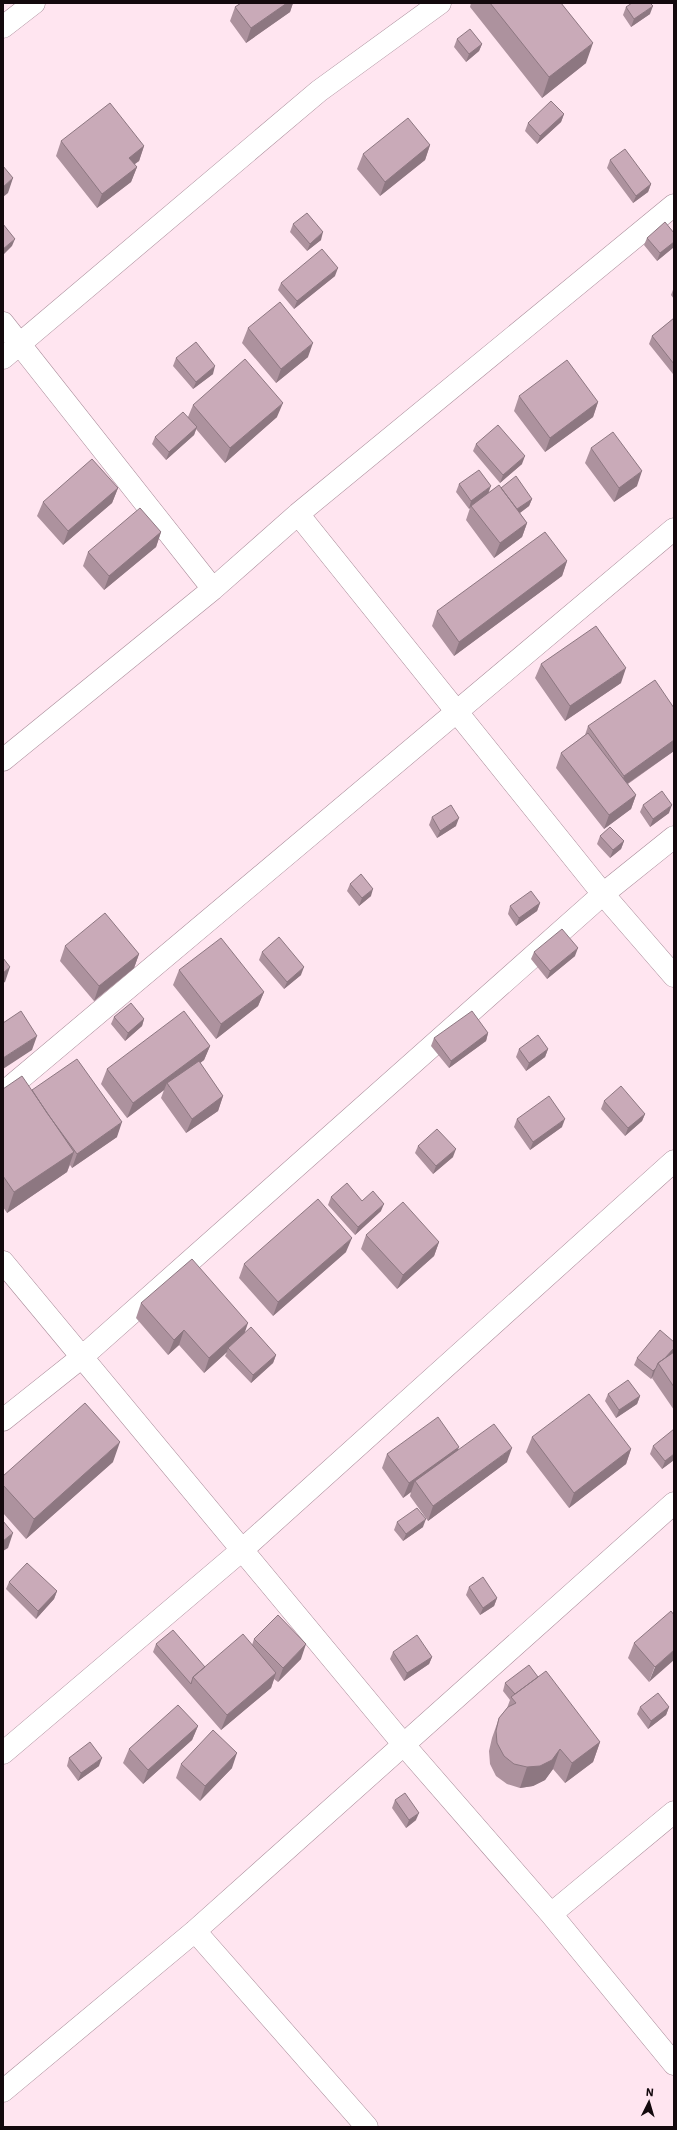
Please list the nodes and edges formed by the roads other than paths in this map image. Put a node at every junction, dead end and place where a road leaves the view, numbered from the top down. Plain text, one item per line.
1 (34, 3) edge
2 (440, 3) edge
3 (3, 27) edge
4 (674, 204) edge
5 (3, 324) edge
6 (11, 351) edge
7 (298, 514) junction
8 (674, 529) edge
9 (213, 589) junction
10 (457, 712) junction
11 (3, 760) edge
12 (674, 837) edge
13 (604, 894) junction
14 (674, 976) edge
15 (3, 1093) edge
16 (674, 1161) edge
17 (3, 1262) edge
18 (82, 1357) junction
19 (3, 1420) edge
20 (674, 1503) edge
21 (242, 1550) junction
22 (404, 1745) junction
23 (3, 1753) edge
24 (674, 1812) edge
25 (551, 1914) junction
26 (195, 1931) junction
27 (674, 2064) edge
28 (3, 2091) edge
29 (367, 2127) edge

1 - 3 street
2 - 6 street
4 - 7 street
5 - 6 street
6 - 9 street
7 - 9 street
7 - 10 street
8 - 10 street
9 - 11 street
10 - 13 street
10 - 15 street
12 - 13 street
13 - 14 street
13 - 18 street
16 - 21 street
17 - 18 street
18 - 19 street
18 - 21 street
20 - 22 street
21 - 22 street
21 - 23 street
22 - 25 street
22 - 26 street
24 - 25 street
25 - 27 street
26 - 28 street
26 - 29 street

